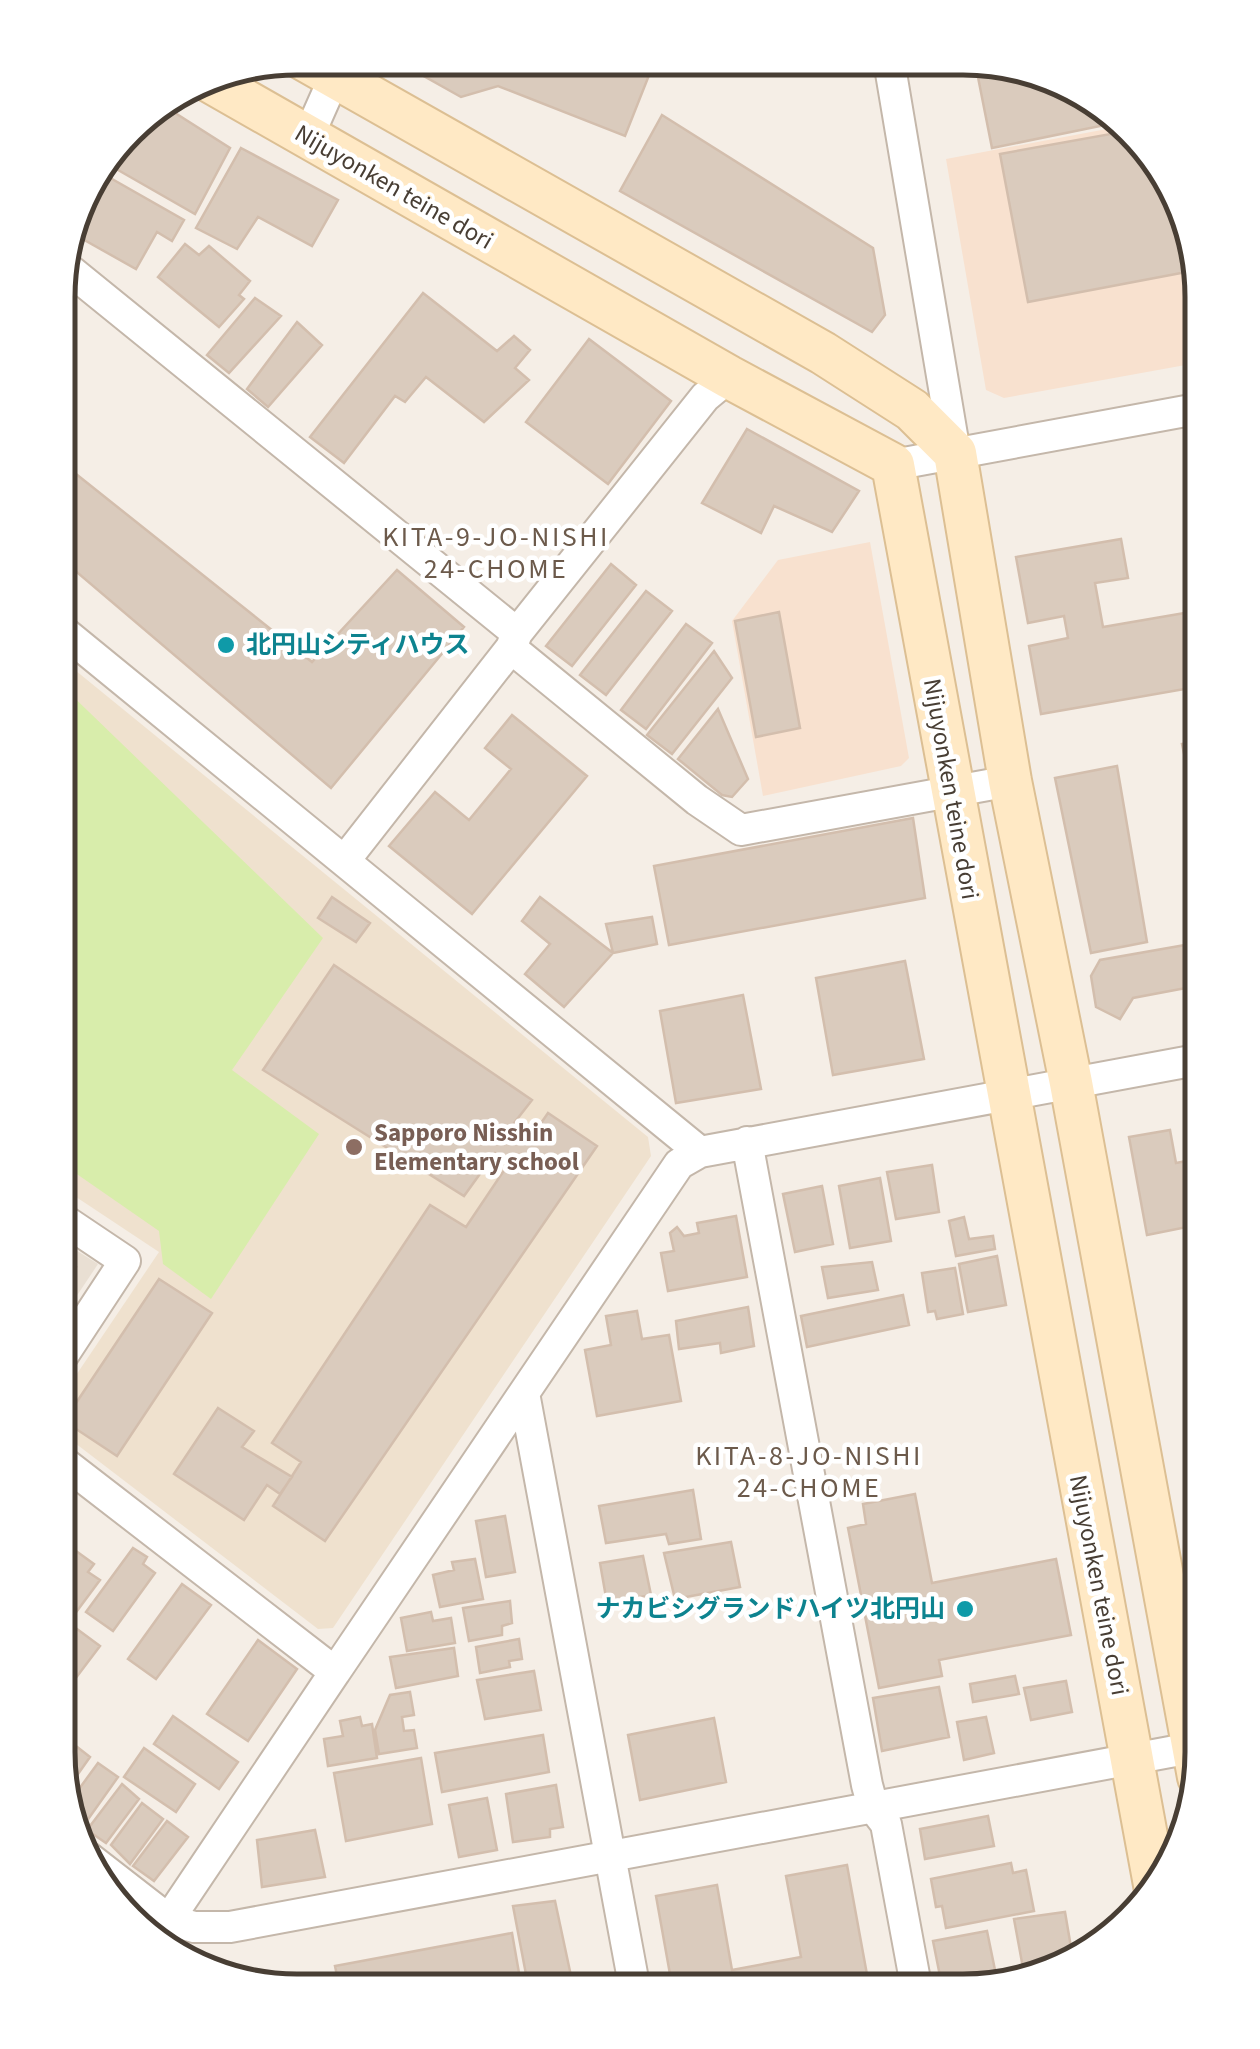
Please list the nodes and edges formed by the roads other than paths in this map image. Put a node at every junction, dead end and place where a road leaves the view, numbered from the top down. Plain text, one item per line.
1 (324, 75) edge
2 (346, 75) edge
3 (891, 75) edge
4 (223, 89) edge
5 (308, 138) junction
6 (76, 276) edge
7 (729, 378) junction
8 (1185, 411) edge
9 (955, 453) junction
10 (893, 465) junction
11 (75, 641) edge
12 (514, 641) junction
13 (1010, 780) junction
14 (952, 790) junction
15 (345, 860) junction
16 (1185, 1062) edge
17 (1071, 1083) junction
18 (1007, 1095) junction
19 (747, 1142) junction
20 (700, 1152) junction
21 (75, 1227) edge
22 (75, 1338) edge
23 (524, 1393) junction
24 (75, 1471) edge
25 (335, 1672) junction
26 (1185, 1688) edge
27 (1185, 1757) edge
28 (1132, 1758) junction
29 (874, 1807) junction
30 (610, 1856) junction
31 (1152, 1868) edge
32 (163, 1928) edge
33 (165, 1930) edge
34 (632, 1974) edge
35 (914, 1974) edge

1 - 5 street
2 - 9 street
3 - 9 street
4 - 5 street, Nijuyonken teine dori
5 - 7 street, Nijuyonken teine dori
6 - 12 street
7 - 10 street, Nijuyonken teine dori
7 - 12 street
8 - 9 street
9 - 10 street
9 - 13 street
10 - 14 street, Nijuyonken teine dori
11 - 15 street
12 - 14 street
12 - 15 street
13 - 14 street
13 - 17 street
14 - 18 street, Nijuyonken teine dori
15 - 20 street
16 - 17 street
17 - 18 street
17 - 26 street
18 - 19 street
18 - 28 street, Nijuyonken teine dori
19 - 20 street
19 - 29 street
20 - 23 street
21 - 22 street
23 - 25 street
23 - 30 street
24 - 25 street
25 - 32 street
27 - 28 street
28 - 29 street
28 - 31 street, Nijuyonken teine dori
29 - 30 street
29 - 35 street
30 - 33 street
30 - 34 street

